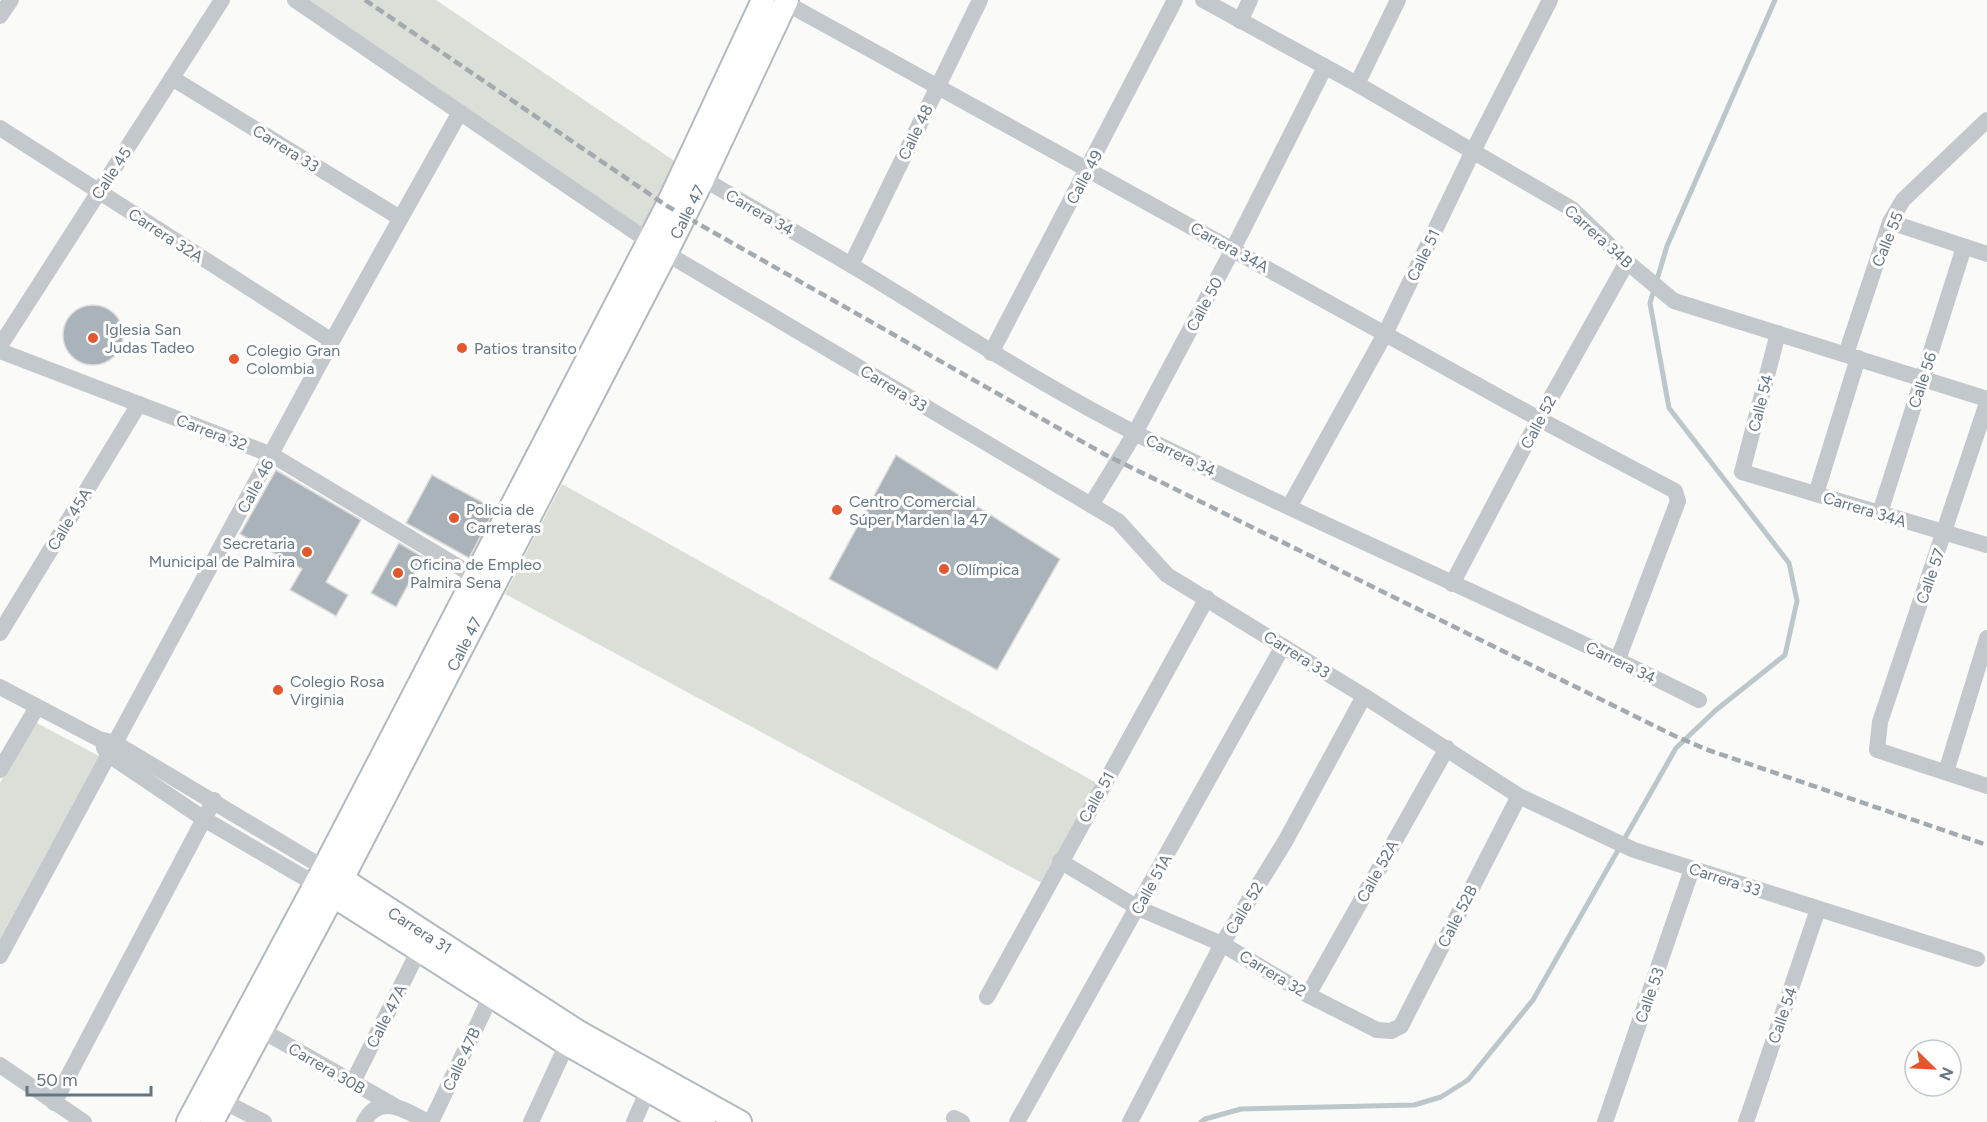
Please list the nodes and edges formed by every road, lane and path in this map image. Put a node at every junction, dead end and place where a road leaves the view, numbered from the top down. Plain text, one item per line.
1 (222, 0) edge
2 (295, 0) edge
3 (763, 0) edge
4 (980, 0) edge
5 (1175, 0) edge
6 (1203, 0) edge
7 (1250, 0) edge
8 (1398, 0) edge
9 (1550, 0) edge
10 (786, 2) edge
11 (1240, 21) junction
12 (1325, 67) junction
13 (172, 78) junction
14 (1357, 84) junction
15 (937, 87) junction
16 (460, 112) junction
17 (1987, 120) edge
18 (0, 128) edge
19 (1473, 151) junction
20 (1088, 170) junction
21 (694, 174) junction
22 (99, 192) junction
23 (400, 218) junction
24 (1890, 222) junction
25 (657, 247) junction
26 (1964, 247) junction
27 (1233, 249) junction
28 (1987, 254) edge
29 (1627, 262) junction
30 (851, 265) junction
31 (1778, 333) junction
32 (1385, 334) junction
33 (332, 341) junction
34 (0, 346) edge
35 (0, 351) edge
36 (991, 353) junction
37 (1852, 356) junction
38 (1922, 378) junction
39 (1987, 401) edge
40 (139, 405) junction
41 (1539, 418) junction
42 (1135, 433) junction
43 (272, 455) junction
44 (1743, 472) joint
45 (1816, 494) junction
46 (1091, 505) junction
47 (1289, 507) junction
48 (1880, 513) junction
49 (1945, 532) junction
50 (1987, 545) edge
51 (474, 576) junction
52 (1452, 584) junction
53 (1207, 598) junction
54 (0, 633) edge
55 (1987, 638) edge
56 (1283, 646) junction
57 (1618, 659) junction
58 (0, 687) edge
59 (1364, 696) junction
60 (1699, 700) dead end
61 (37, 707) junction
62 (108, 746) junction
63 (1447, 748) junction
64 (0, 771) edge
65 (1946, 772) junction
66 (1987, 786) edge
67 (1519, 796) junction
68 (214, 800) junction
69 (204, 819) junction
70 (1060, 861) junction
71 (1692, 869) junction
72 (328, 881) junction
73 (1138, 908) junction
74 (1818, 909) junction
75 (1222, 944) junction
76 (419, 950) junction
77 (0, 956) edge
78 (1977, 959) dead end
79 (484, 985) junction
80 (1308, 995) junction
81 (987, 997) dead end
82 (261, 1030) junction
83 (1391, 1031) joint
84 (567, 1044) junction
85 (0, 1065) edge
86 (353, 1082) junction
87 (648, 1090) junction
88 (223, 1101) junction
89 (54, 1103) junction
90 (387, 1106) junction
91 (84, 1122) edge
92 (188, 1122) edge
93 (212, 1122) edge
94 (264, 1122) edge
95 (364, 1122) edge
96 (429, 1122) edge
97 (531, 1122) edge
98 (633, 1122) edge
99 (703, 1122) edge
100 (740, 1122) edge
101 (1017, 1122) edge
102 (1130, 1122) edge
103 (1605, 1122) edge
104 (1746, 1122) edge

1 - 13 street, Calle 45
2 - 16 street
3 - 21 main road, Calle 47
4 - 15 street, Calle 48
5 - 20 street, Calle 49
6 - 11 street, Carrera 34B
7 - 11 street
8 - 14 street
9 - 19 street, Calle 51
10 - 15 street, Carrera 34A
10 - 21 main road, Calle 47
11 - 12 street, Carrera 34B
12 - 14 street, Carrera 34B
12 - 27 street, Calle 50
13 - 22 street, Calle 45
13 - 23 street, Carrera 33
14 - 19 street, Carrera 34B
15 - 20 street, Carrera 34A
15 - 30 street, Calle 48
16 - 23 street, Calle 46
16 - 25 street
17 - 24 street, Calle 55
18 - 22 street, Carrera 32A
19 - 29 street, Carrera 34B
19 - 32 street, Calle 51
20 - 27 street, Carrera 34A
20 - 36 street, Calle 49
21 - 25 main road, Calle 47
21 - 30 street, Carrera 34
22 - 33 street, Carrera 32A
22 - 34 street, Calle 45
23 - 33 street, Calle 46
24 - 26 street
24 - 37 street, Calle 55
25 - 46 street, Carrera 33
25 - 51 main road, Calle 47
25 - 72 main road, Calle 47
26 - 28 street
26 - 38 street, Calle 56
27 - 32 street, Carrera 34A
27 - 42 street, Calle 50
29 - 31 street, Carrera 34B
29 - 41 street, Calle 52
30 - 36 street, Carrera 34
31 - 37 street, Carrera 34B
31 - 44 street, Calle 54
32 - 41 street, Carrera 34A
32 - 47 street, Calle 51
33 - 43 street, Calle 46
35 - 40 street, Carrera 32
36 - 42 street, Carrera 34
37 - 38 street, Carrera 34B
37 - 45 street, Calle 55
38 - 39 street, Carrera 34B
38 - 48 street, Calle 56
39 - 49 street, Calle 57
40 - 43 street, Carrera 32
40 - 54 street, Calle 45A
41 - 52 street, Calle 52
41 - 57 street, Carrera 34A
42 - 46 street, Calle 50
42 - 47 street, Carrera 34
43 - 51 street, Carrera 32
43 - 62 street, Calle 46
44 - 45 street, Carrera 34A
45 - 48 street, Carrera 34A
46 - 53 street, Carrera 33
47 - 52 street, Carrera 34
48 - 49 street, Carrera 34A
49 - 50 street, Carrera 34A
49 - 65 street, Calle 57
51 - 72 main road, Calle 47
52 - 57 street, Carrera 34
53 - 56 street, Carrera 33
53 - 70 street, Calle 51
55 - 65 street
56 - 59 street, Carrera 33
56 - 73 street, Calle 51A
57 - 60 street, Carrera 34
58 - 61 street, Carrera 31
59 - 63 street, Carrera 33
59 - 75 street, Calle 52
61 - 62 street, Carrera 31
61 - 64 street
62 - 68 street, Carrera 31
62 - 69 street, Carrera 31
62 - 77 street, Calle 46
63 - 67 street, Carrera 33
63 - 80 street, Calle 52A
65 - 66 street
67 - 71 street, Carrera 33
67 - 83 street, Calle 52B
68 - 69 street
68 - 72 street, Carrera 31
69 - 72 street, Carrera 31
69 - 89 street
70 - 73 street, Carrera 32
70 - 81 street, Calle 51
71 - 74 street, Carrera 33
71 - 103 street, Calle 53
72 - 76 main road, Carrera 31
72 - 79 main road, Carrera 31
72 - 82 main road, Calle 47
72 - 92 main road, Calle 47
73 - 75 street, Carrera 32
73 - 101 street, Calle 51A
74 - 78 street, Carrera 33
74 - 104 street, Calle 54
75 - 80 street, Carrera 32
75 - 102 street, Calle 52
76 - 79 main road, Carrera 31
76 - 86 street, Calle 47A
79 - 84 main road, Carrera 31
79 - 96 street, Calle 47B
79 - 100 main road, Carrera 31
80 - 83 street, Carrera 32
82 - 86 street, Carrera 30B
82 - 88 main road, Calle 47
84 - 87 main road, Carrera 31
84 - 97 street
85 - 89 street
86 - 90 street, Carrera 30B
87 - 98 street
87 - 99 main road, Carrera 31
88 - 93 main road, Calle 47
88 - 94 street
89 - 91 street
90 - 95 street
90 - 96 street, Carrera 30B

